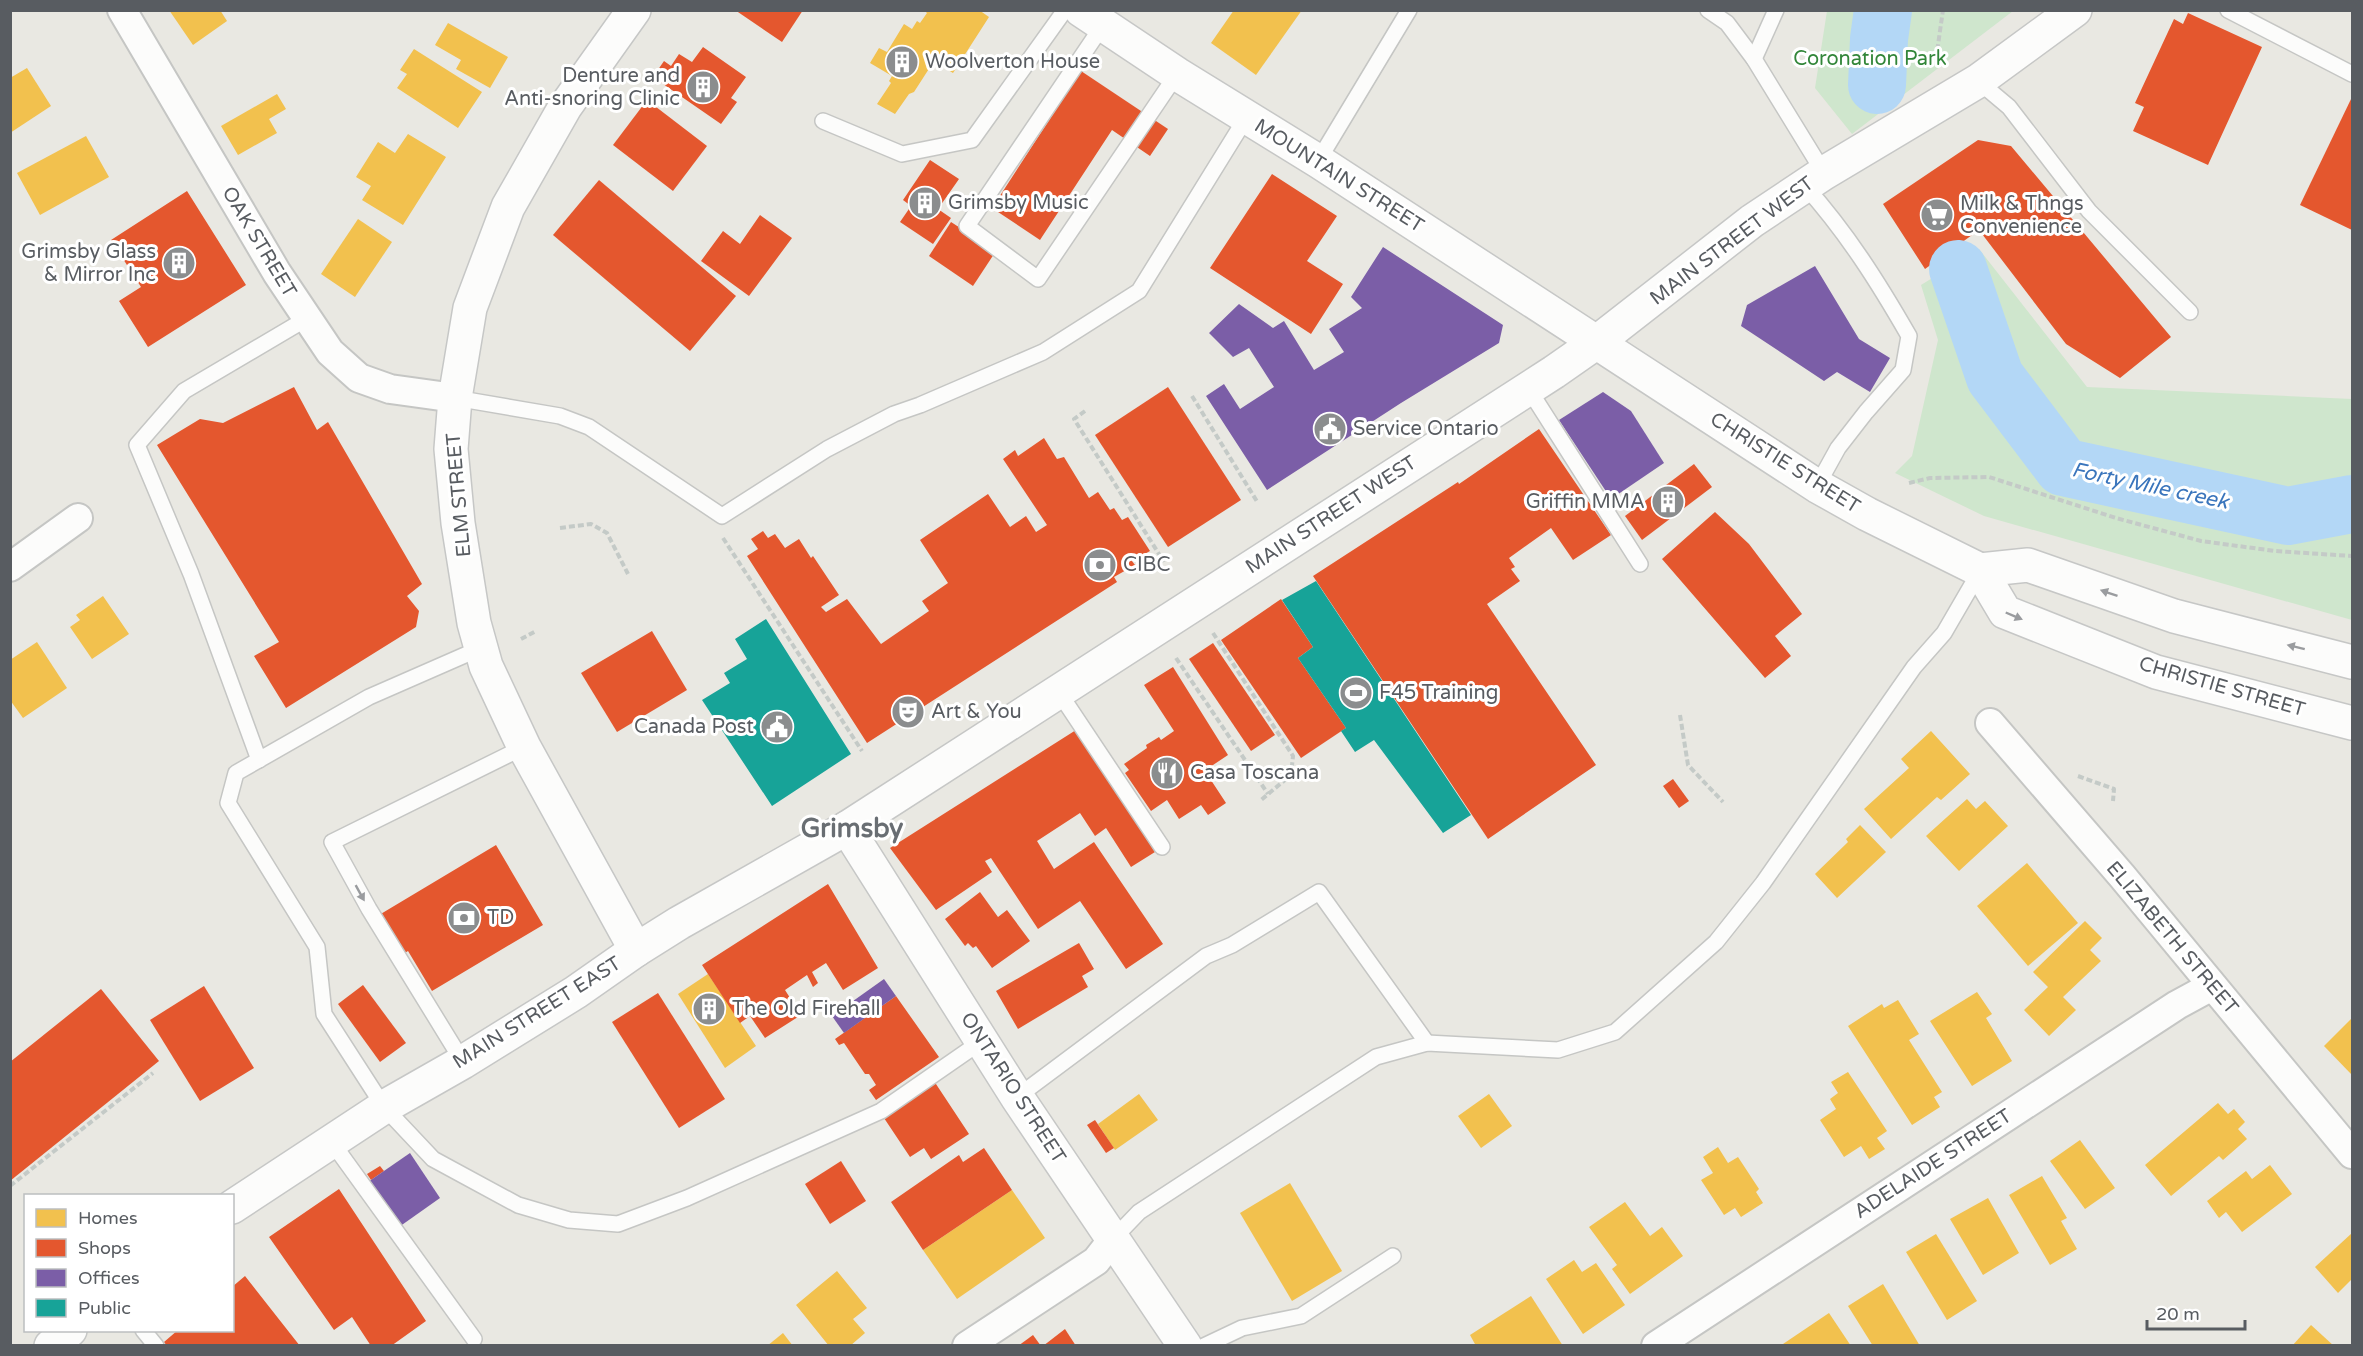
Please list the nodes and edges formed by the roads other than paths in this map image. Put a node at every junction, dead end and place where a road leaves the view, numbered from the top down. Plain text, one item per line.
1 (122, 10) edge
2 (634, 10) edge
3 (1065, 10) edge
4 (1409, 10) edge
5 (1708, 10) edge
6 (1776, 10) edge
7 (2075, 10) edge
8 (2228, 10) edge
9 (1092, 18) edge
10 (1754, 59) junction
11 (1177, 74) junction
12 (2352, 74) edge
13 (1978, 81) junction
14 (1246, 118) junction
15 (823, 121) dead end
16 (1318, 161) junction
17 (1815, 179) junction
18 (2190, 312) dead end
19 (306, 319) junction
20 (1597, 342) junction
21 (1528, 388) junction
22 (455, 398) junction
23 (1817, 486) junction
24 (78, 518) dead end
25 (1640, 564) dead end
26 (10, 567) edge
27 (1980, 570) junction
28 (481, 648) junction
29 (2352, 662) edge
30 (1058, 691) junction
31 (1990, 723) dead end
32 (2352, 723) edge
33 (524, 747) junction
34 (259, 760) junction
35 (847, 828) junction
36 (1162, 847) dead end
37 (636, 950) junction
38 (2212, 986) junction
39 (982, 1041) junction
40 (1427, 1043) junction
41 (463, 1062) junction
42 (1017, 1097) junction
43 (384, 1107) junction
44 (331, 1141) junction
45 (2352, 1154) edge
46 (234, 1207) edge
47 (1114, 1238) junction
48 (1393, 1256) dead end
49 (68, 1332) edge
50 (145, 1332) edge
51 (474, 1339) dead end
52 (51, 1346) edge
53 (156, 1346) edge
54 (967, 1346) edge
55 (1185, 1346) edge
56 (1204, 1346) edge
57 (1656, 1346) edge

1 - 19 street, OAK STREET
2 - 22 main road, ELM STREET
3 - 15 lane
4 - 16 lane
5 - 10 lane
6 - 10 lane
7 - 13 main road, MAIN STREET WEST
8 - 12 lane
9 - 11 main road, MOUNTAIN STREET
9 - 11 lane
10 - 17 lane
11 - 14 main road, MOUNTAIN STREET
13 - 17 main road, MAIN STREET WEST
13 - 18 lane
14 - 16 main road, MOUNTAIN STREET
14 - 22 lane
16 - 20 main road, MOUNTAIN STREET
17 - 20 main road, MAIN STREET WEST
17 - 23 lane
19 - 22 street, OAK STREET
19 - 34 lane
20 - 21 main road, MAIN STREET WEST
20 - 23 main road, CHRISTIE STREET
21 - 25 lane
21 - 30 main road, MAIN STREET WEST
22 - 28 main road, ELM STREET
23 - 27 main road, CHRISTIE STREET
24 - 26 street
29 -> 27 main road
27 -> 32 main road, CHRISTIE STREET
27 - 40 lane
28 - 33 main road, ELM STREET
28 - 34 lane
30 - 35 main road, MAIN STREET WEST
30 - 36 lane
31 - 38 street, ELIZABETH STREET
33 - 37 main road, ELM STREET
33 -> 41 lane
34 - 43 lane
35 - 37 main road, MAIN STREET EAST
35 - 39 main road, ONTARIO STREET
37 - 41 main road, MAIN STREET EAST
38 - 45 street, ELIZABETH STREET
38 - 57 street, ADELAIDE STREET
39 - 42 main road, ONTARIO STREET
39 - 43 lane
40 - 42 lane
40 - 47 lane
41 - 43 main road, MAIN STREET EAST
42 - 47 main road, ONTARIO STREET
43 - 44 main road, MAIN STREET EAST
44 - 46 main road, MAIN STREET EAST
44 - 51 lane
47 - 54 street
47 - 55 main road, ONTARIO STREET
48 - 56 lane
49 - 52 main road
50 - 53 lane

